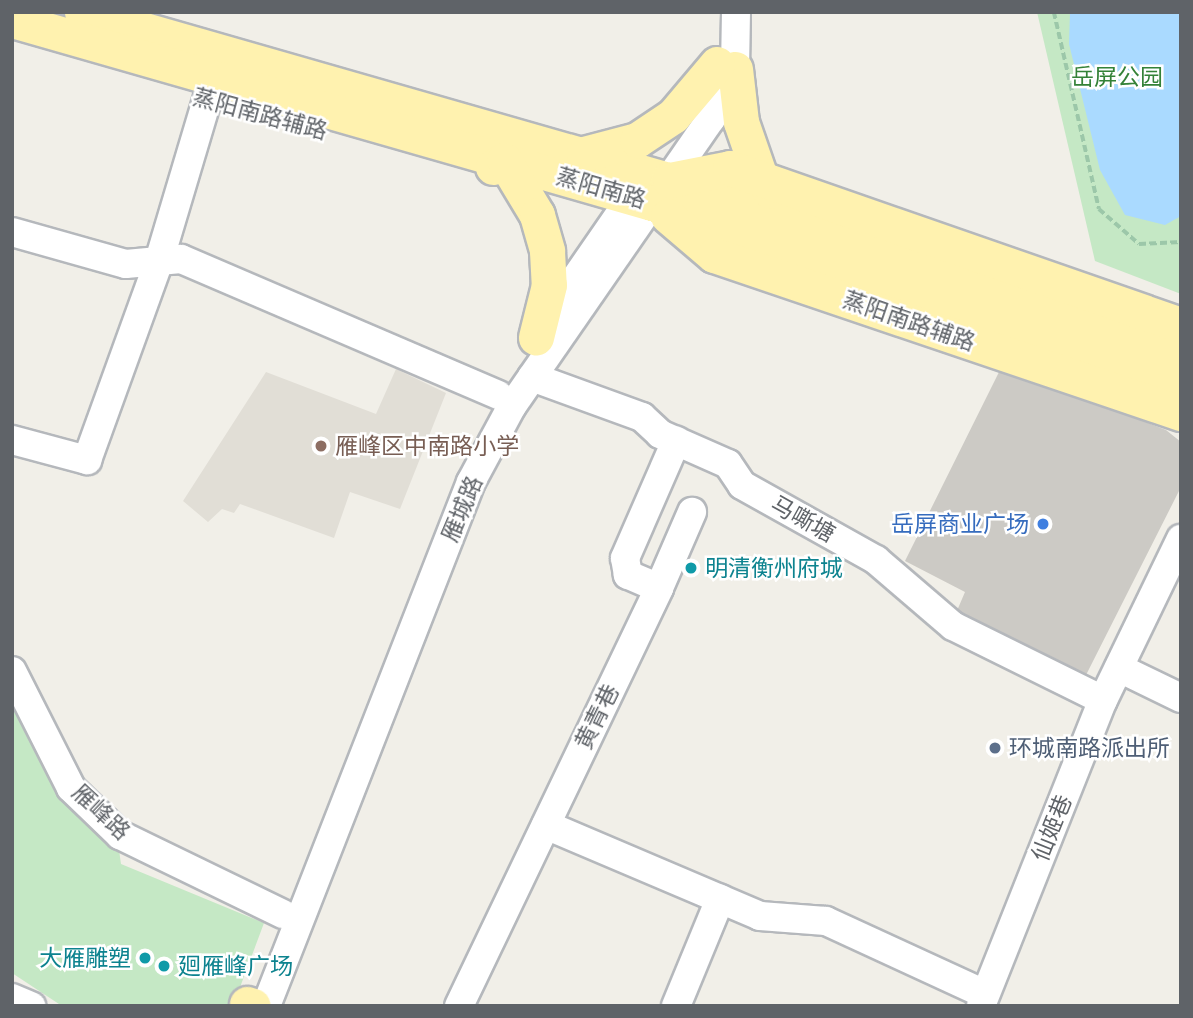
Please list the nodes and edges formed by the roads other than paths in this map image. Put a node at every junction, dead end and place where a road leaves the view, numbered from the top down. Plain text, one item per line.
1 (82, 12) edge
2 (157, 12) edge
3 (718, 12) edge
4 (736, 12) edge
5 (12, 20) edge
6 (12, 45) edge
7 (726, 66) junction
8 (210, 87) junction
9 (586, 157) junction
10 (504, 160) junction
11 (762, 178) junction
12 (650, 189) junction
13 (800, 225) junction
14 (12, 232) edge
15 (159, 261) junction
16 (1181, 325) edge
17 (536, 337) junction
18 (1181, 352) edge
19 (532, 377) junction
20 (1181, 386) edge
21 (498, 395) junction
22 (1181, 413) edge
23 (12, 440) edge
24 (676, 441) junction
25 (692, 512) dead end
26 (1181, 539) edge
27 (659, 589) junction
28 (1119, 668) junction
29 (12, 671) edge
30 (1181, 698) edge
31 (1103, 700) junction
32 (546, 825) junction
33 (720, 899) junction
34 (283, 914) junction
35 (12, 998) edge
36 (983, 1000) edge
37 (253, 1005) edge
38 (31, 1006) edge
39 (459, 1006) edge
40 (676, 1006) edge

1 - 9 main road, 蒸阳南路
2 - 9 main road
3 - 7 street, 雁城路
4 - 7 street, 雁城路
5 - 8 main road, 蒸阳南路
6 - 8 main road, 蒸阳南路辅路
7 - 9 main road
7 - 11 main road
7 - 12 street, 雁城路
8 - 10 main road, 蒸阳南路
8 - 15 street
9 - 12 main road, 蒸阳南路
10 - 12 main road, 蒸阳南路
10 - 17 main road
11 - 12 main road
11 - 13 main road
11 - 16 main road
12 - 13 main road, 蒸阳南路
12 - 17 street, 雁城路
12 - 19 street, 雁城路
12 - 20 main road, 蒸阳南路
12 - 22 main road, 蒸阳南路辅路
13 - 18 main road, 蒸阳南路
14 - 15 street
15 - 21 street
15 - 23 street
17 - 21 street, 雁城路
19 - 24 street, 马嘶塘
19 - 37 street, 雁城路
21 - 34 street, 雁城路
24 - 27 street
24 - 31 street, 马嘶塘
25 - 27 street, 黄青巷
26 - 28 street, 仙姬巷
27 - 32 street, 黄青巷
28 - 30 street
28 - 31 street, 仙姬巷
29 - 34 street, 雁峰路
31 - 36 street, 仙姬巷
32 - 33 street
32 - 39 street, 黄青巷
33 - 36 street
33 - 40 street
34 - 37 street, 雁城路
35 - 38 street

